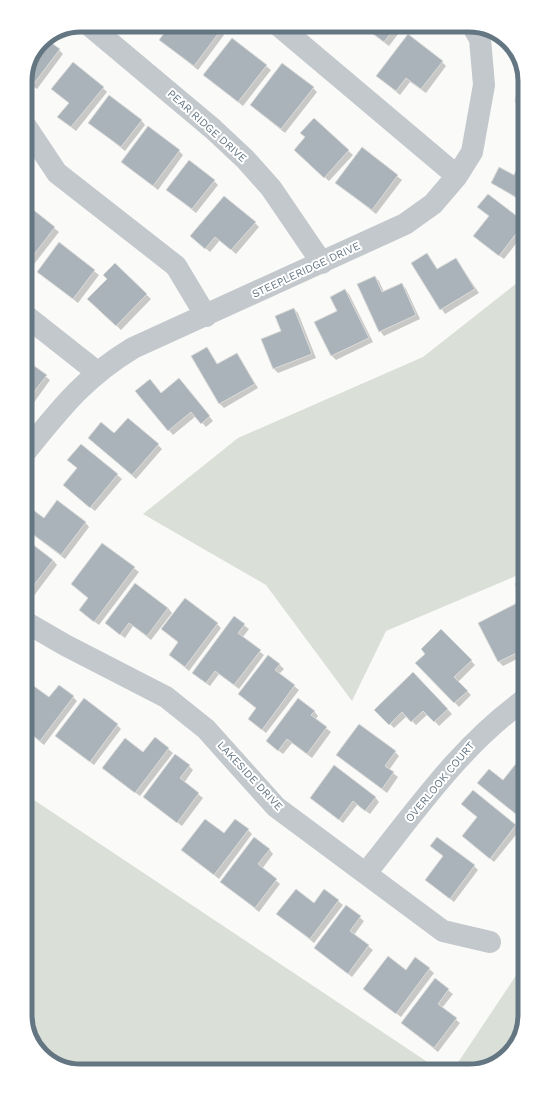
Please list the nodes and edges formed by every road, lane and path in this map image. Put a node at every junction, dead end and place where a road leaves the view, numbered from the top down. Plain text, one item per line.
1 (97, 32) edge
2 (286, 32) edge
3 (476, 33) edge
4 (32, 136) edge
5 (457, 176) junction
6 (322, 263) junction
7 (206, 316) junction
8 (32, 321) edge
9 (97, 372) junction
10 (32, 444) edge
11 (32, 627) edge
12 (518, 704) edge
13 (366, 873) junction
14 (490, 942) dead end

1 - 6 street, PEAR RIDGE DRIVE
2 - 5 street
3 - 5 street, STEEPLERIDGE DRIVE
4 - 7 street
5 - 6 street, STEEPLERIDGE DRIVE
6 - 7 street, STEEPLERIDGE DRIVE
7 - 9 street, STEEPLERIDGE DRIVE
8 - 9 street
9 - 10 street, STEEPLERIDGE DRIVE
11 - 13 street, LAKESIDE DRIVE
12 - 13 street, OVERLOOK COURT
13 - 14 street, LAKESIDE DRIVE

